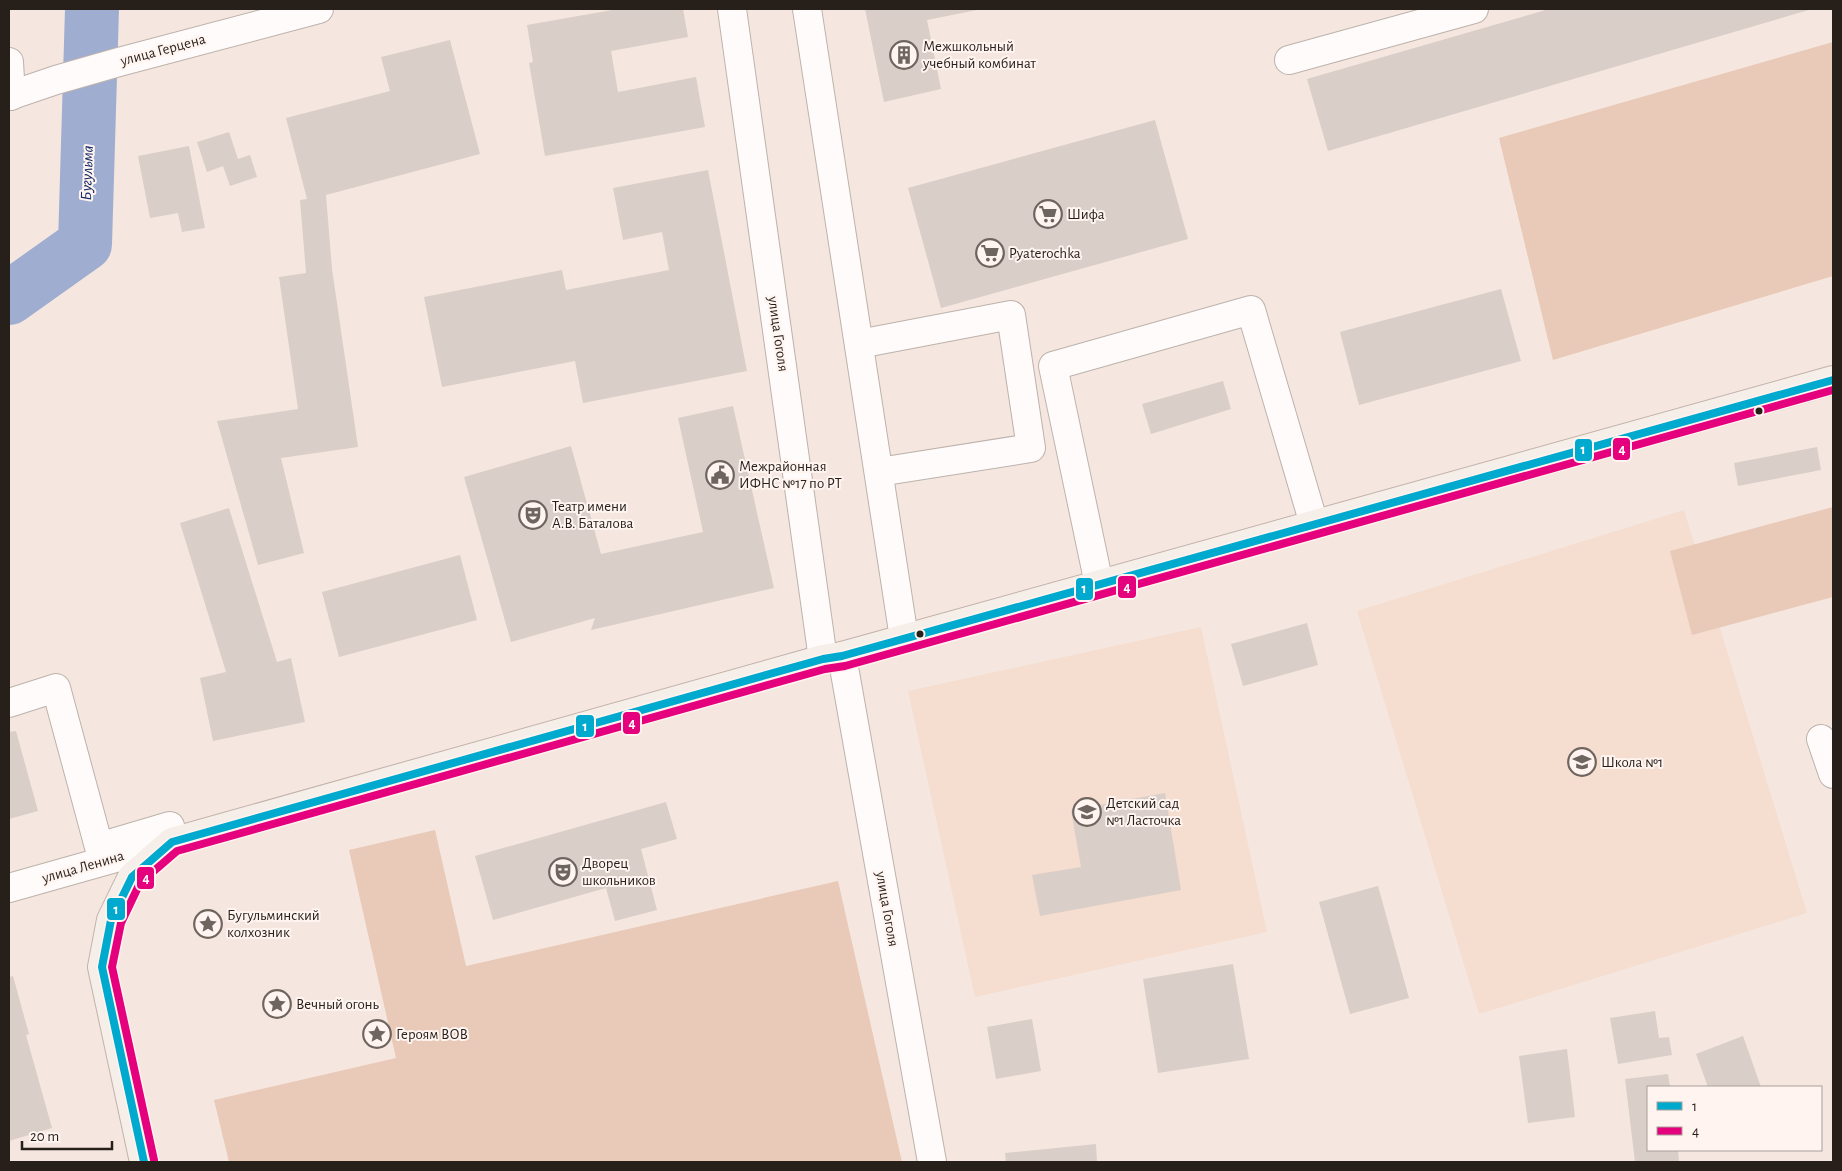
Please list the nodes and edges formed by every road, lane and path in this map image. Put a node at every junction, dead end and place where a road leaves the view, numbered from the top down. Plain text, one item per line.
1 (319, 9) edge
2 (732, 9) edge
3 (807, 9) edge
4 (1474, 9) edge
5 (1289, 60) dead end
6 (9, 62) edge
7 (10, 96) edge
8 (859, 344) junction
9 (1833, 380) edge
10 (879, 472) junction
11 (1314, 524) junction
12 (1100, 584) junction
13 (904, 638) junction
14 (833, 658) junction
15 (9, 703) edge
16 (1821, 739) dead end
17 (1833, 774) edge
18 (172, 842) junction
19 (9, 888) edge
20 (144, 1162) edge
21 (932, 1162) edge

1 - 7 street, улица Герцена
2 - 14 street, улица Гоголя
3 - 8 street
4 - 5 street
6 - 7 street
8 - 10 street
8 - 10 street
9 - 11 main road, улица Ленина
10 - 13 street
11 - 12 main road, улица Ленина
11 - 12 street
12 - 13 main road, улица Ленина
13 - 14 main road, улица Ленина
14 - 18 main road, улица Ленина
14 - 21 street, улица Гоголя
15 - 18 street
16 - 17 street
18 - 19 street, улица Ленина
18 - 20 main road

